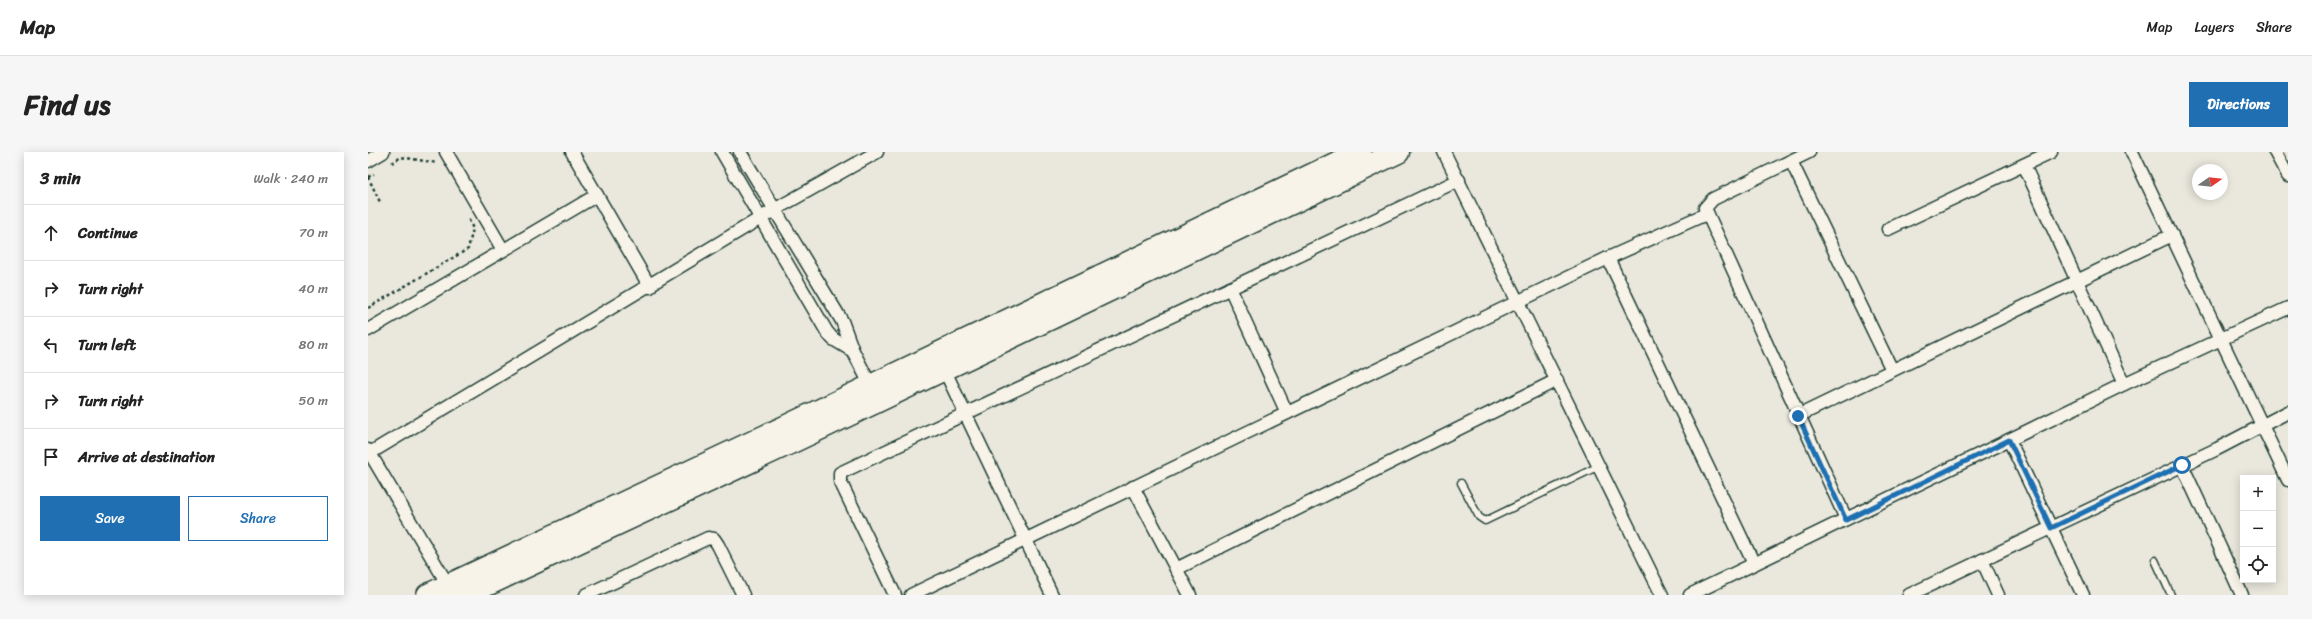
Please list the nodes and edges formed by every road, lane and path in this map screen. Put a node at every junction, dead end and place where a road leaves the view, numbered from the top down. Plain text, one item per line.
1 (383, 152) edge
2 (446, 152) edge
3 (572, 152) edge
4 (722, 152) edge
5 (740, 152) edge
6 (877, 152) edge
7 (1360, 152) edge
8 (1398, 152) edge
9 (1444, 152) edge
10 (1809, 152) edge
11 (2051, 152) edge
12 (2132, 152) edge
13 (2275, 152) edge
14 (368, 161) edge
15 (1791, 161) junction
16 (2024, 165) junction
17 (388, 166) dead end
18 (440, 169) dead end
19 (375, 173) dead end
20 (2288, 176) edge
21 (368, 177) edge
22 (1460, 180) junction
23 (597, 195) junction
24 (380, 202) dead end
25 (774, 210) junction
26 (1706, 214) junction
27 (466, 216) dead end
28 (760, 219) junction
29 (1888, 229) dead end
30 (2172, 235) junction
31 (504, 250) junction
32 (1608, 258) junction
33 (2077, 281) junction
34 (650, 287) junction
35 (1230, 288) junction
36 (1519, 301) junction
37 (368, 308) edge
38 (2288, 308) edge
39 (368, 330) edge
40 (2221, 340) junction
41 (853, 351) junction
42 (944, 369) junction
43 (1892, 370) junction
44 (1557, 380) junction
45 (2124, 384) junction
46 (874, 393) junction
47 (2288, 412) edge
48 (965, 413) junction
49 (1287, 413) junction
50 (1798, 416) junction
51 (2262, 426) junction
52 (2009, 440) junction
53 (369, 452) edge
54 (2182, 465) junction
55 (1599, 466) junction
56 (2288, 480) edge
57 (1461, 483) dead end
58 (1133, 488) junction
59 (1846, 520) junction
60 (2051, 528) junction
61 (1025, 539) junction
62 (1982, 560) junction
63 (2155, 560) dead end
64 (1754, 564) junction
65 (1176, 569) junction
66 (456, 591) edge
67 (428, 595) edge
68 (586, 595) edge
69 (743, 595) edge
70 (895, 595) edge
71 (911, 595) edge
72 (1052, 595) edge
73 (1190, 595) edge
74 (1662, 595) edge
75 (1690, 595) edge
76 (1909, 595) edge
77 (1998, 595) edge
78 (2083, 595) edge
79 (2171, 595) edge
80 (2242, 595) edge

1 - 14 street
2 - 31 street
3 - 23 street
4 - 28 street
5 - 25 street
6 - 25 street
7 - 46 highway
8 - 42 highway
9 - 22 street
10 - 15 street
11 - 16 street
12 - 30 street
13 - 20 street
15 - 26 street
15 - 43 street
16 - 29 street
16 - 33 street
17 - 18 path
19 - 21 path
21 - 24 path
22 - 35 street
22 - 36 street
23 - 31 street
23 - 34 street
25 - 28 street
25 - 41 street
26 - 32 street
26 - 50 street
27 - 37 path
28 - 34 street
28 - 41 street
30 - 33 street
30 - 40 street
31 - 39 street
32 - 36 street
32 - 64 street
33 - 43 street
33 - 45 street
34 - 53 street
35 - 48 street
35 - 49 street
36 - 44 street
36 - 49 street
38 - 40 street
40 - 45 street
40 - 51 street
41 - 46 street
42 - 46 highway
42 - 48 street
43 - 50 street
44 - 55 street
44 - 65 street
45 - 52 street
46 - 66 highway
47 - 51 street
48 - 61 street
48 - 70 street
49 - 58 street
50 - 59 street
51 - 54 street
51 - 56 street
52 - 59 street
52 - 60 street
53 - 66 street
54 - 60 street
54 - 80 street
55 - 57 lane
55 - 74 street
58 - 61 street
58 - 65 street
59 - 64 street
60 - 62 street
60 - 78 street
61 - 71 street
61 - 72 street
62 - 76 street
62 - 77 street
63 - 79 lane
64 - 75 street
65 - 73 street
66 - 67 highway
68 - 69 street

